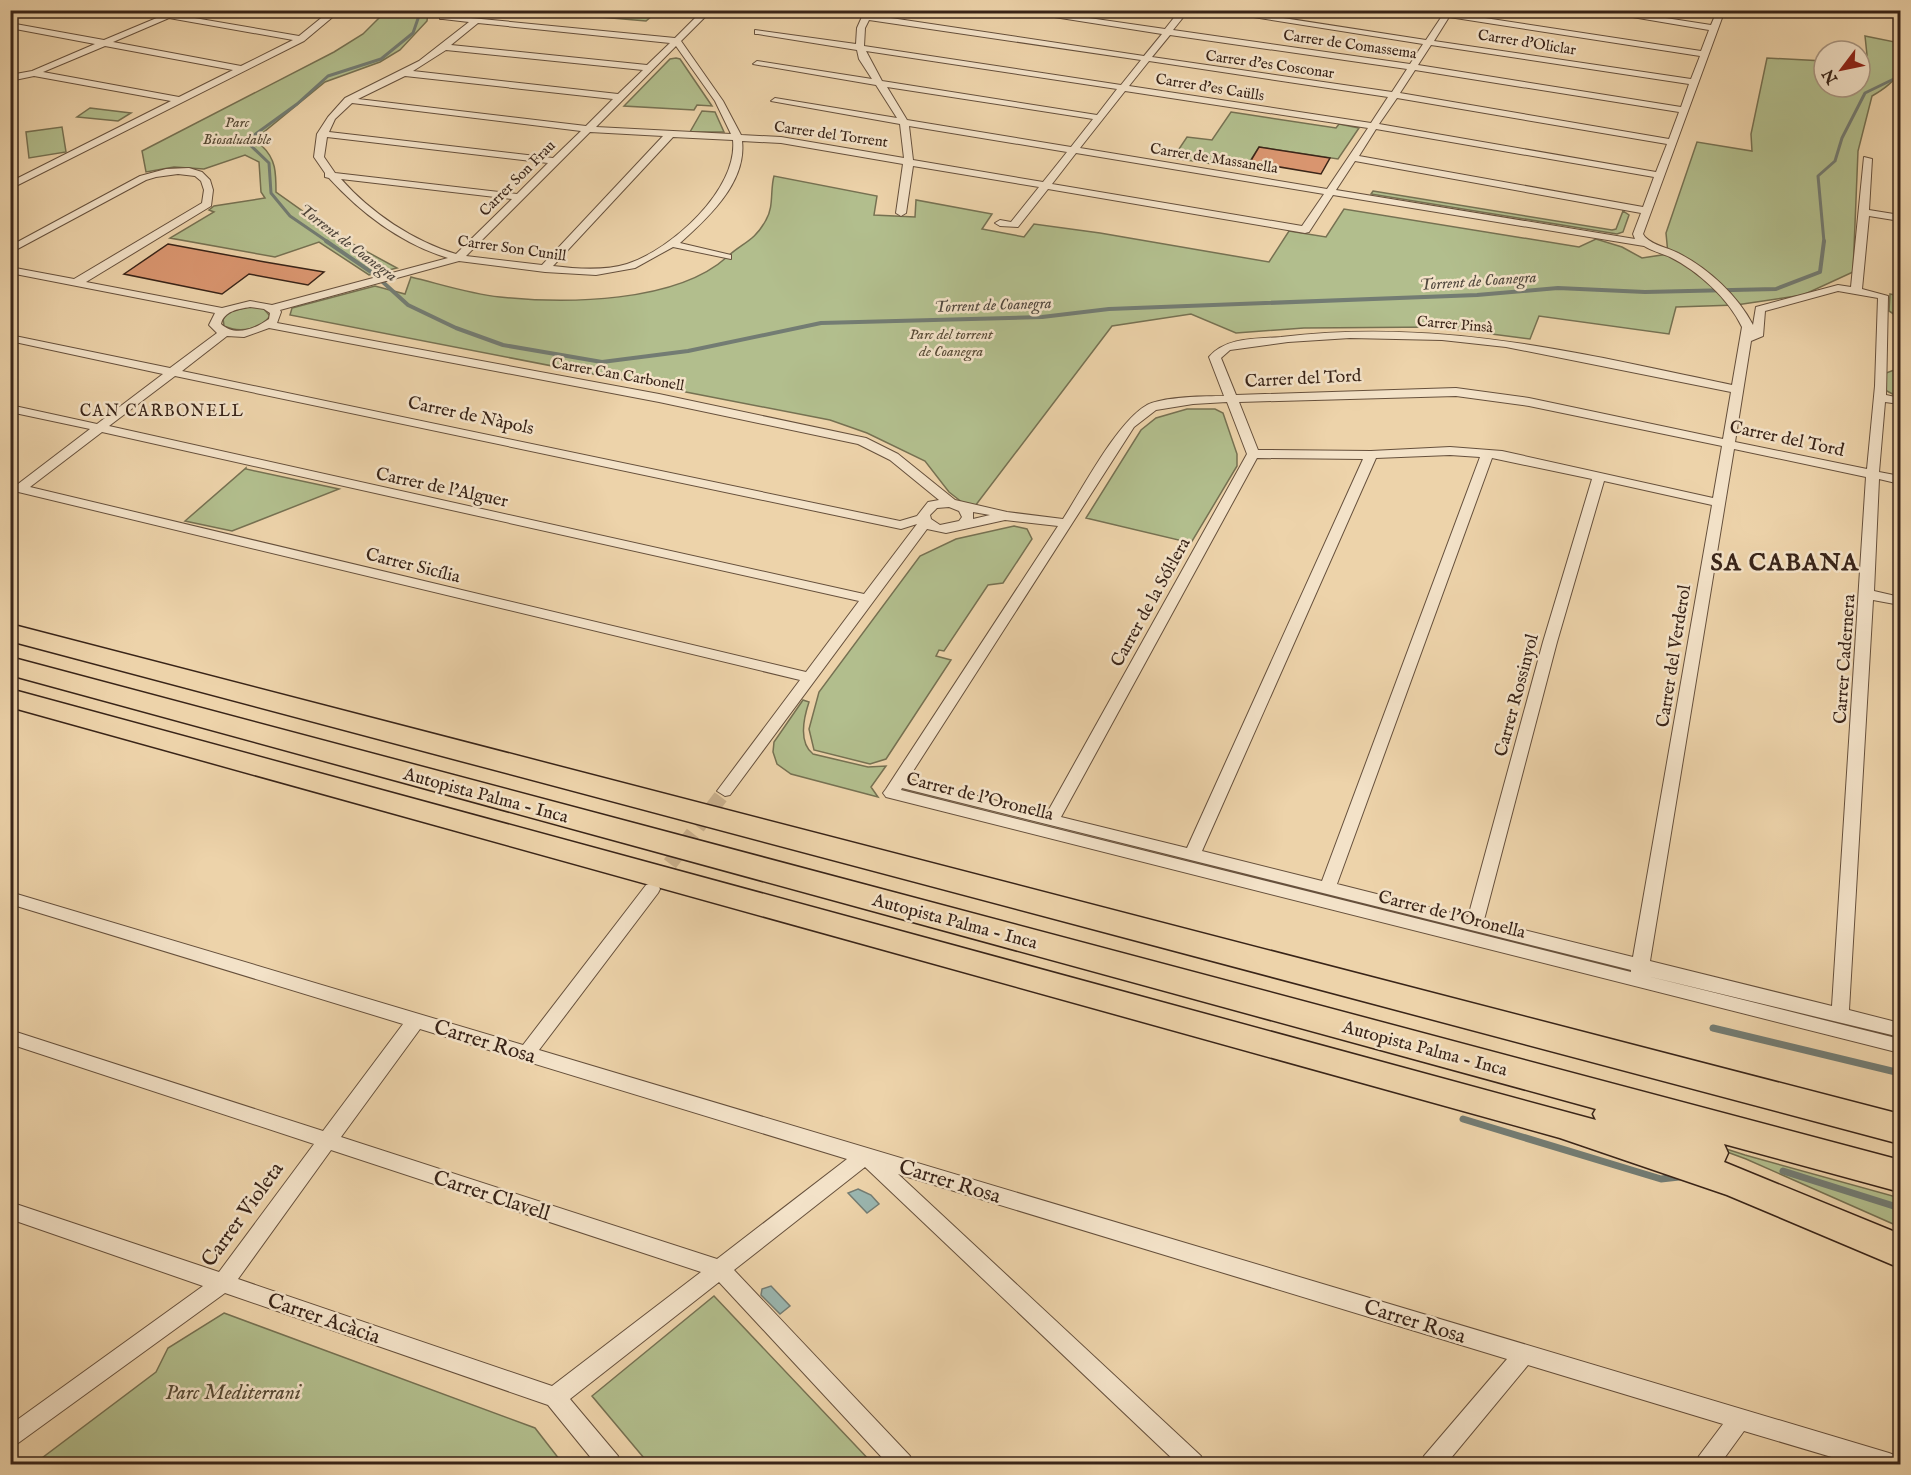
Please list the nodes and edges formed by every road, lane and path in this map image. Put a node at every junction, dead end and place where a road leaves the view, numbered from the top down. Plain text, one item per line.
1 (135, 10) edge
2 (181, 10) edge
3 (337, 10) edge
4 (708, 10) edge
5 (1013, 10) edge
6 (1185, 10) edge
7 (1213, 10) edge
8 (1417, 10) edge
9 (1595, 10) edge
10 (1716, 10) edge
11 (1448, 12) edge
12 (165, 14) edge
13 (867, 14) edge
14 (443, 17) dead end
15 (477, 20) junction
16 (10, 25) edge
17 (1713, 28) junction
18 (758, 32) dead end
19 (1167, 32) junction
20 (301, 39) junction
21 (677, 41) junction
22 (1431, 41) junction
23 (103, 42) junction
24 (443, 47) junction
25 (861, 48) junction
26 (1703, 54) junction
27 (1146, 59) junction
28 (757, 64) dead end
29 (1413, 67) junction
30 (649, 68) junction
31 (243, 69) junction
32 (32, 72) junction
33 (404, 73) junction
34 (10, 76) edge
35 (1693, 82) junction
36 (876, 83) junction
37 (1126, 88) junction
38 (1395, 95) junction
39 (619, 97) junction
40 (180, 100) junction
41 (348, 100) junction
42 (775, 101) dead end
43 (1682, 110) junction
44 (1101, 118) junction
45 (904, 123) junction
46 (1374, 126) junction
47 (588, 129) junction
48 (322, 134) junction
49 (670, 134) junction
50 (737, 138) junction
51 (1671, 142) junction
52 (1076, 150) junction
53 (1354, 158) junction
54 (1867, 159) dead end
55 (910, 160) junction
56 (555, 161) junction
57 (328, 175) junction
58 (1658, 175) junction
59 (10, 186) edge
60 (1048, 186) junction
61 (1329, 192) junction
62 (519, 197) junction
63 (1646, 211) junction
64 (1865, 212) junction
65 (901, 213) dead end
66 (1900, 218) edge
67 (1000, 223) dead end
68 (672, 244) junction
69 (1651, 245) junction
70 (10, 250) edge
71 (727, 256) dead end
72 (458, 258) junction
73 (545, 269) junction
74 (10, 270) edge
75 (76, 283) junction
76 (1856, 291) junction
77 (273, 308) junction
78 (224, 312) junction
79 (269, 325) junction
80 (225, 332) junction
81 (10, 338) edge
82 (1748, 339) junction
83 (175, 373) junction
84 (1738, 390) junction
85 (1880, 397) junction
86 (1233, 399) junction
87 (1900, 401) edge
88 (10, 408) edge
89 (100, 429) junction
90 (1730, 444) junction
91 (1254, 454) junction
92 (1487, 454) junction
93 (1371, 455) junction
94 (1872, 474) junction
95 (1599, 478) junction
96 (1900, 480) edge
97 (921, 482) junction
98 (15, 487) edge
99 (1718, 503) junction
100 (956, 505) junction
101 (1005, 516) junction
102 (925, 517) junction
103 (1066, 523) junction
104 (955, 528) junction
105 (907, 549) junction
106 (1867, 594) junction
107 (867, 599) junction
108 (1900, 601) edge
109 (10, 632) edge
110 (10, 666) edge
111 (808, 677) junction
112 (10, 698) edge
113 (898, 782) junction
114 (725, 791) tunnel mouth
115 (1051, 820) junction
116 (1192, 855) junction
117 (1327, 888) junction
118 (651, 889) tunnel mouth
119 (10, 898) edge
120 (1474, 925) junction
121 (1639, 973) junction
122 (1840, 1015) junction
123 (416, 1020) junction
124 (1900, 1030) edge
125 (10, 1037) edge
126 (1900, 1046) edge
127 (526, 1054) junction
128 (1469, 1060) junction
129 (1900, 1129) edge
130 (325, 1141) junction
131 (865, 1156) junction
132 (1900, 1176) edge
133 (10, 1210) edge
134 (1900, 1236) edge
135 (1900, 1251) edge
136 (720, 1269) junction
137 (223, 1283) junction
138 (1524, 1354) junction
139 (555, 1397) junction
140 (1740, 1419) junction
141 (10, 1439) edge
142 (610, 1464) edge
143 (902, 1464) edge
144 (1193, 1464) edge
145 (1432, 1464) edge
146 (1707, 1464) edge
147 (1889, 1464) edge

1 - 12 street
2 - 12 street
3 - 20 street
4 - 21 street, Carrer Son Frau
5 - 19 street, Carrer de Comassema
6 - 19 street
7 - 22 street, Carrer d'Oliclar
8 - 11 street
9 - 17 street
10 - 17 street
11 - 22 street
11 - 26 street
12 - 20 street
12 - 23 street
13 - 25 street
13 - 27 street, Carrer d'es Cosconar
14 - 15 street
15 - 21 street
15 - 24 street
16 - 23 street
17 - 26 street
18 - 25 street, Carrer d'es Caülls
19 - 27 street
19 - 29 street, Carrer de Comassema
20 - 31 street
21 - 30 street, Carrer Son Frau
21 - 50 street
22 - 29 street
22 - 35 street, Carrer d'Oliclar
23 - 31 street
23 - 32 street
24 - 30 street
24 - 33 street
25 - 36 street
25 - 37 street, Carrer d'es Caülls
26 - 35 street
27 - 37 street
27 - 38 street, Carrer d'es Cosconar
28 - 36 street
29 - 38 street
29 - 43 street, Carrer de Comassema
30 - 39 street, Carrer Son Frau
31 - 40 street
32 - 34 street
32 - 40 street
33 - 39 street
33 - 41 street
35 - 43 street
36 - 44 street
36 - 45 street
37 - 44 street
37 - 46 street, Carrer d'es Caülls
38 - 46 street
38 - 51 street, Carrer d'es Cosconar
39 - 47 street, Carrer Son Frau
40 - 59 street
41 - 47 street, Carrer del Torrent
41 - 48 street
42 - 45 street, Carrer de Massanella
43 - 51 street
44 - 52 street
45 - 52 street, Carrer de Massanella
45 - 55 street
46 - 53 street
46 - 58 street, Carrer d'es Caülls
47 - 49 street, Carrer del Torrent
47 - 56 street, Carrer Son Frau
48 - 56 street
48 - 57 street
49 - 50 street, Carrer del Torrent
49 - 73 street
50 - 55 street, Carrer del Torrent
50 - 68 street, Carrer Son Cunill
51 - 58 street
52 - 60 street
52 - 61 street, Carrer de Massanella
53 - 61 street
53 - 63 street
54 - 64 street
55 - 60 street, Carrer del Torrent
55 - 65 street
56 - 62 street, Carrer Son Frau
57 - 62 street
57 - 72 street, Carrer Son Cunill
58 - 63 street
60 - 61 street, Carrer del Torrent
60 - 67 street
61 - 69 street, Carrer de Massanella
62 - 72 street, Carrer Son Frau
63 - 69 street
64 - 66 street
64 - 76 street
68 - 71 street
68 - 73 street, Carrer Son Cunill
69 - 82 street, Carrer de Massanella
70 - 75 street
72 - 73 street, Carrer Son Cunill
72 - 77 street, Carrer Son Frau
74 - 75 street
75 - 78 street
76 - 82 street, Carrer del Verderol
76 - 85 street, Carrer Cadernera
77 - 78 street, Carrer Son Frau
77 - 79 street
78 - 80 street
79 - 80 street
79 - 97 street, Carrer Can Carbonell
80 - 83 street
81 - 83 street, Carrer de Nàpols
82 - 84 street, Carrer del Verderol
83 - 89 street
83 - 102 street, Carrer de Nàpols
84 - 86 street, Carrer Pinsà
84 - 90 street, Carrer del Verderol
85 - 87 street
85 - 94 street, Carrer Cadernera
86 - 90 street, Carrer del Tord
86 - 91 street
86 - 103 street, Carrer del Tord
88 - 89 street, Carrer de l'Alguer
89 - 98 street
89 - 107 street, Carrer de l'Alguer
90 - 94 street, Carrer del Tord
90 - 99 street, Carrer del Verderol
91 - 93 street
91 - 115 street, Carrer de la Sól·lera
92 - 93 street
92 - 95 street
92 - 117 street
93 - 116 street
94 - 96 street, Carrer del Tord
94 - 106 street, Carrer Cadernera
95 - 99 street
95 - 120 street, Carrer Rossinyol
97 - 100 street, Carrer Can Carbonell
97 - 102 street
98 - 111 street, Carrer Sicília
99 - 121 street, Carrer del Verderol
100 - 101 street
100 - 102 street, Carrer de Nàpols
100 - 104 street
101 - 103 street
101 - 104 street
102 - 104 street
102 - 105 street
103 - 113 street, Carrer del Tord
104 - 105 street
105 - 107 street
106 - 108 street
106 - 122 street, Carrer Cadernera
107 - 111 street
109 - 129 highway, Autopista Palma - Inca
110 - 128 highway, Autopista Palma - Inca
111 - 114 street
112 - 135 highway
113 - 115 street, Carrer de l'Oronella
113 - 121 street, Carrer de l'Oronella
115 - 116 street, Carrer de l'Oronella
116 - 117 street, Carrer de l'Oronella
117 - 120 street, Carrer de l'Oronella
118 - 127 street
119 - 123 street, Carrer Rosa
120 - 121 street, Carrer de l'Oronella
121 - 122 street, Carrer de l'Oronella
121 - 126 street, Carrer de l'Oronella
122 - 124 street, Carrer de l'Oronella
123 - 127 street, Carrer Rosa
123 - 130 street, Carrer Violeta
125 - 130 street, Carrer Clavell
127 - 131 street, Carrer Rosa
128 - 132 highway, Autopista Palma - Inca
128 - 134 highway
130 - 136 street, Carrer Clavell
130 - 137 street, Carrer Violeta
131 - 136 street
131 - 138 street, Carrer Rosa
131 - 144 street
133 - 137 street, Carrer Acàcia
136 - 139 street
136 - 143 street, Carrer Clavell
137 - 139 street, Carrer Acàcia
137 - 141 street, Carrer Violeta
138 - 140 street, Carrer Rosa
138 - 145 street
139 - 142 street
140 - 146 street
140 - 147 street, Carrer Rosa

